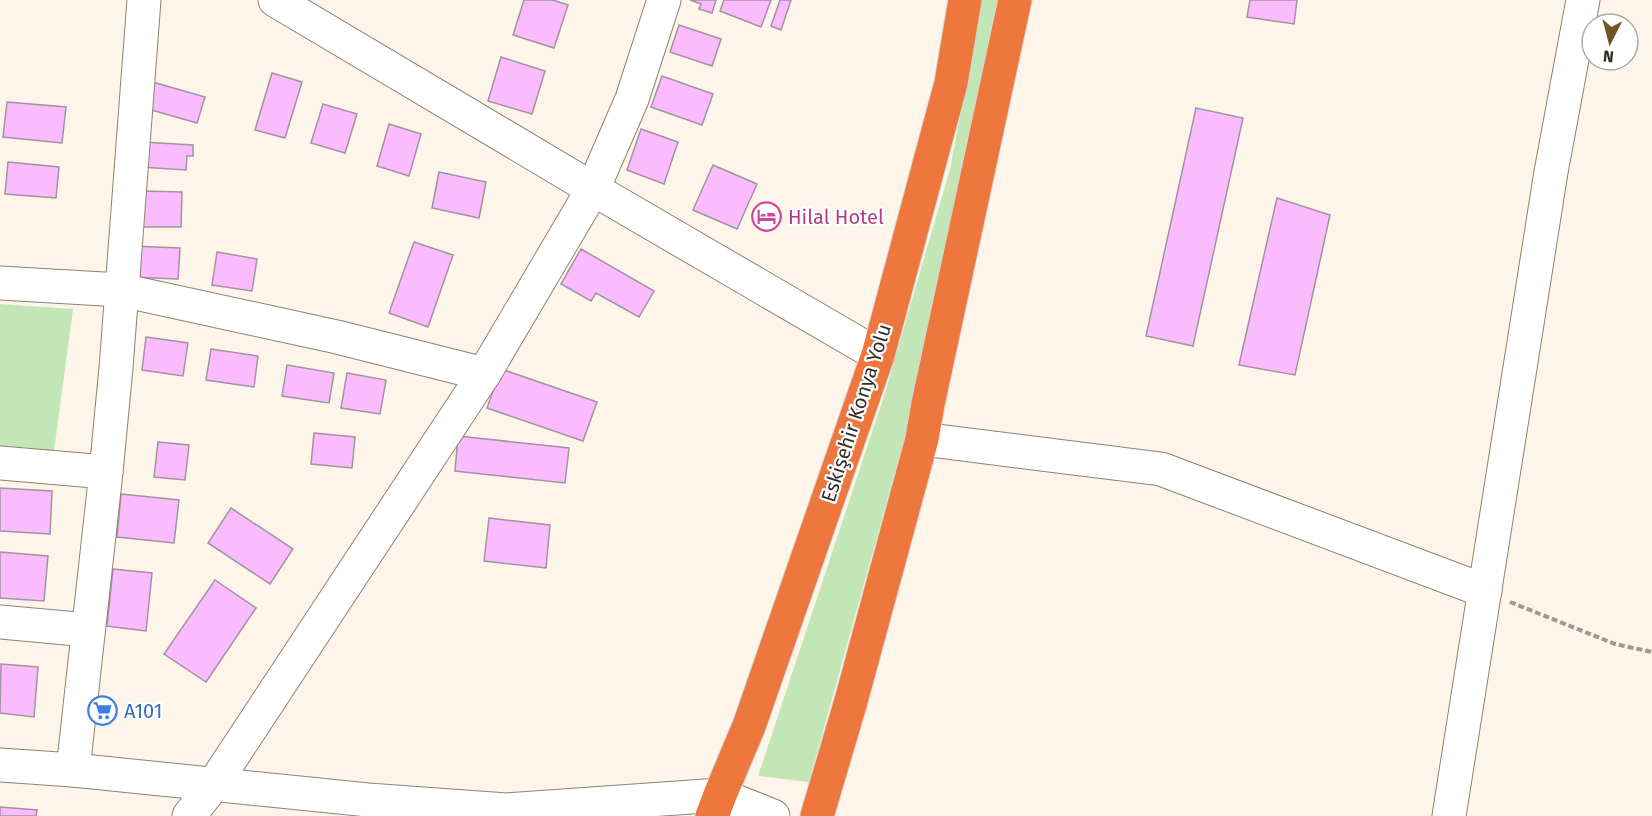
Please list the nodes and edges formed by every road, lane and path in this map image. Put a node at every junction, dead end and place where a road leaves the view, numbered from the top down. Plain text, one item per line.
1 (144, 0) edge
2 (275, 0) edge
3 (664, 0) edge
4 (965, 0) edge
5 (1015, 0) edge
6 (1583, 0) edge
7 (592, 189) junction
8 (0, 283) edge
9 (121, 290) junction
10 (878, 355) junction
11 (484, 374) junction
12 (922, 439) junction
13 (0, 463) edge
14 (106, 472) junction
15 (1485, 591) junction
16 (0, 622) edge
17 (88, 630) junction
18 (1652, 652) edge
19 (0, 765) edge
20 (73, 770) junction
21 (214, 784) junction
22 (716, 806) edge
23 (366, 808) edge
24 (400, 809) edge
25 (514, 813) edge
26 (189, 816) edge
27 (773, 816) edge
28 (817, 816) edge
29 (1449, 816) edge

1 - 9 street
2 - 7 street
3 - 7 street
4 - 10 highway, Eskişehir Konya Yolu
5 - 12 highway
6 - 15 street
7 - 10 street
7 - 11 street
8 - 9 street
9 - 11 street
9 - 14 street
10 - 22 highway, Eskişehir Konya Yolu
11 - 21 street
12 - 15 street
12 - 28 highway
13 - 14 street
14 - 17 street
15 - 18 path
15 - 29 street
16 - 17 street
17 - 20 street
19 - 20 street
20 - 21 street
21 - 23 street
21 - 26 street
22 - 25 street
22 - 27 street
23 - 24 street
24 - 25 street

